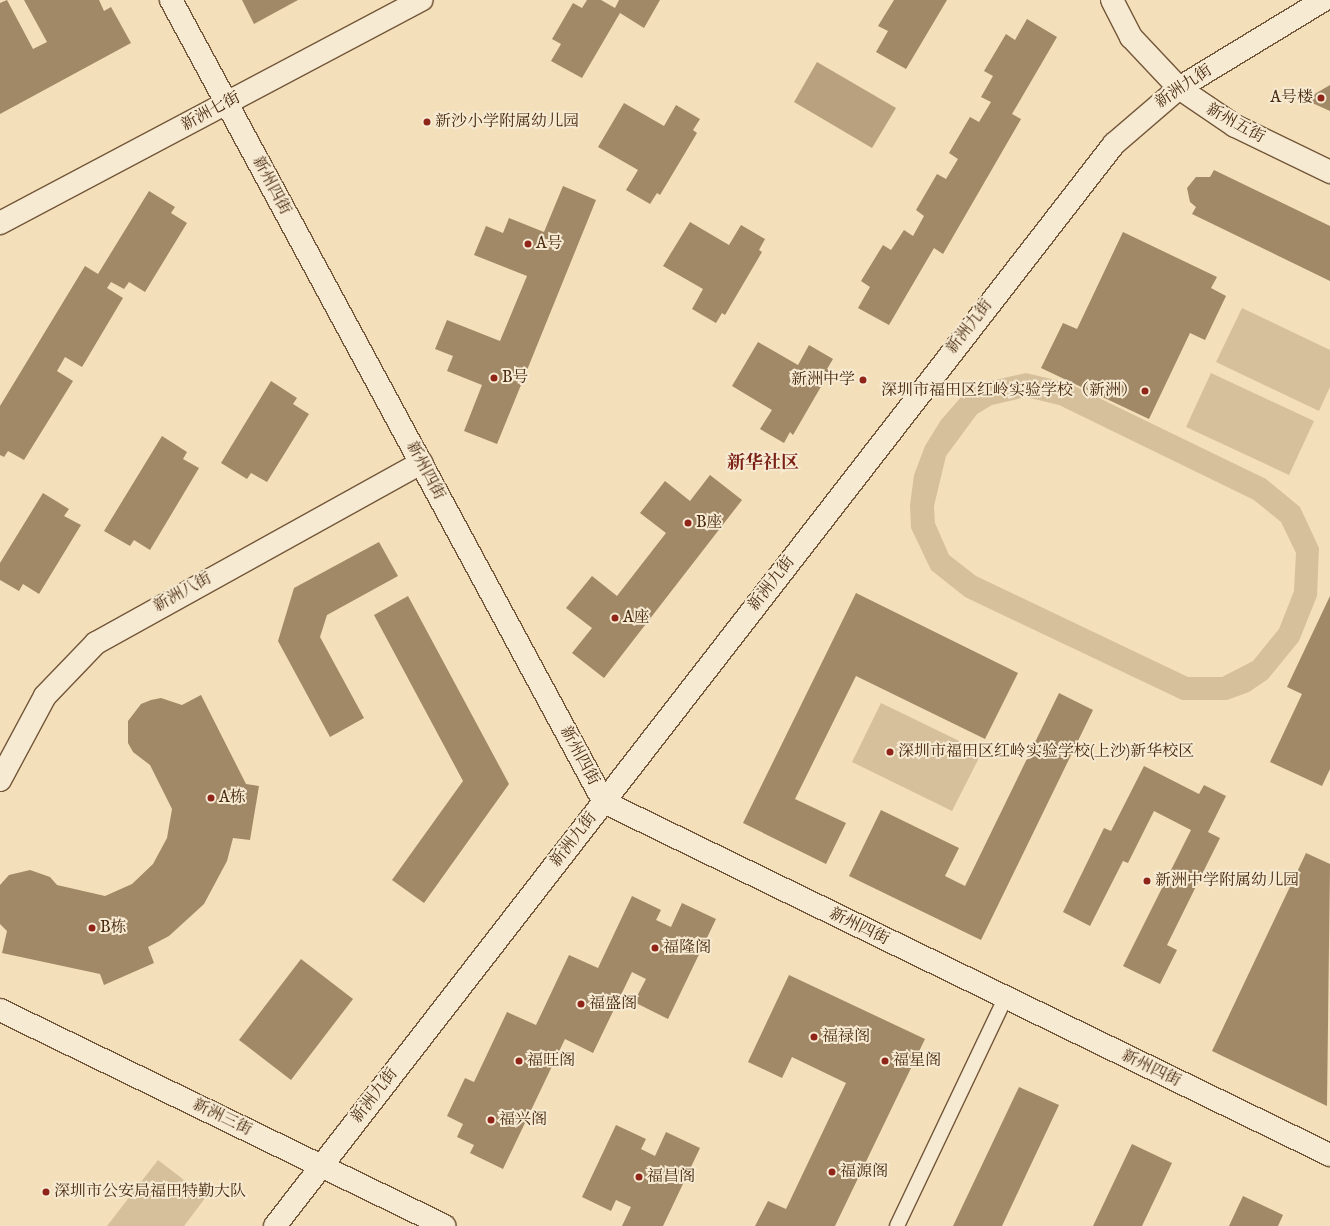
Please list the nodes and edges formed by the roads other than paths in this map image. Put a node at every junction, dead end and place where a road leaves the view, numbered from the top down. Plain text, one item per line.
1 (171, 0) edge
2 (422, 0) edge
3 (1112, 0) edge
4 (1324, 0) edge
5 (1179, 88) junction
6 (226, 104) junction
7 (1330, 172) edge
8 (0, 223) edge
9 (421, 463) junction
10 (0, 780) edge
11 (604, 802) junction
12 (1005, 999) junction
13 (0, 1010) edge
14 (1330, 1155) edge
15 (321, 1166) junction
16 (274, 1226) edge
17 (444, 1226) edge
18 (897, 1226) edge

1 - 6 street, 新州四街
2 - 6 street, 新洲七街
3 - 5 street, 新州五街
4 - 5 street, 新洲九街
5 - 7 street, 新州五街
5 - 11 street, 新洲九街
6 - 8 street, 新洲七街
6 - 9 street, 新州四街
9 - 10 street, 新洲八街
9 - 11 street, 新州四街
11 - 12 street, 新州四街
11 - 15 street, 新洲九街
12 - 14 street, 新州四街
12 - 18 lane
13 - 15 street, 新洲三街
15 - 16 street, 新洲九街
15 - 17 street, 新洲三街

